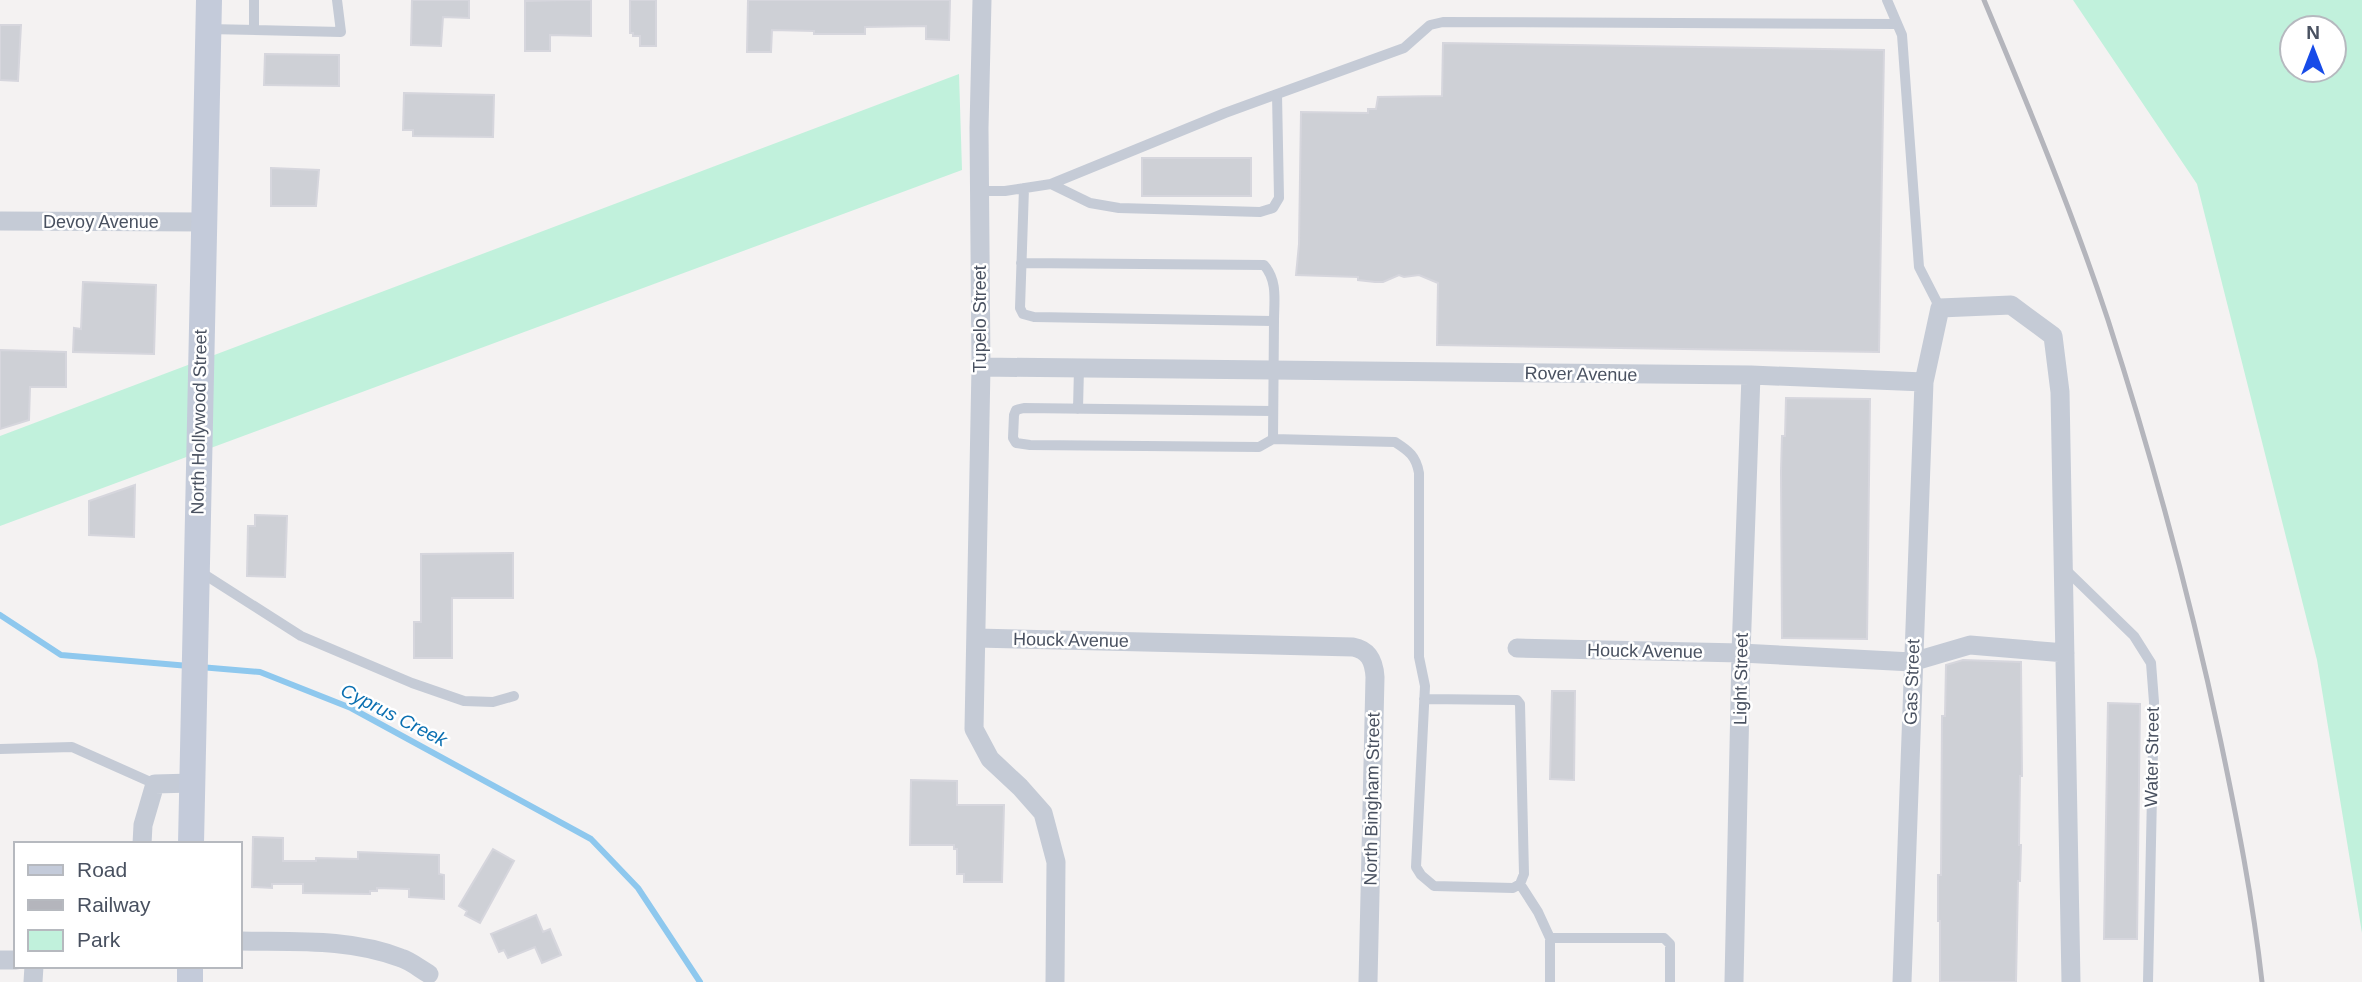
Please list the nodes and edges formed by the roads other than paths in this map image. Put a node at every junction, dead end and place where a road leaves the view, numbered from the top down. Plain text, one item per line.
1 (209, 0) edge
2 (254, 0) edge
3 (337, 0) edge
4 (982, 0) edge
5 (1887, 0) edge
6 (1897, 24) junction
7 (208, 29) junction
8 (254, 30) junction
9 (1277, 94) junction
10 (1051, 184) junction
11 (1024, 188) junction
12 (979, 191) junction
13 (0, 221) edge
14 (203, 222) junction
15 (1021, 263) junction
16 (1940, 308) junction
17 (1274, 321) junction
18 (981, 367) junction
19 (1079, 368) junction
20 (1274, 370) junction
21 (1751, 375) junction
22 (1924, 382) junction
23 (1079, 409) junction
24 (1273, 411) junction
25 (1273, 439) junction
26 (2063, 568) junction
27 (196, 569) junction
28 (976, 638) junction
29 (1334, 646) joint
30 (1517, 648) dead end
31 (1741, 653) junction
32 (2065, 653) junction
33 (1912, 662) junction
34 (514, 696) dead end
35 (1424, 699) junction
36 (0, 749) edge
37 (192, 783) junction
38 (155, 784) junction
39 (142, 842) edge
40 (191, 842) edge
41 (1520, 884) junction
42 (1550, 938) junction
43 (242, 941) edge
44 (429, 975) dead end
45 (1055, 982) edge
46 (1368, 982) edge
47 (1550, 982) edge
48 (1670, 982) edge
49 (1734, 982) edge
50 (1902, 982) edge
51 (2071, 982) edge
52 (2148, 982) edge

1 - 7 main road, North Hollywood Street
2 - 8 lane
3 - 8 lane
4 - 12 street, Tupelo Street
5 - 6 lane
6 - 9 lane
6 - 16 lane
7 - 8 lane
7 - 14 main road, North Hollywood Street
9 - 10 lane
9 - 10 lane
10 - 11 lane
11 - 12 lane
11 - 15 lane
12 - 18 street, Tupelo Street
13 - 14 street, Devoy Avenue
14 - 27 main road, North Hollywood Street
15 - 17 lane
15 - 17 lane
16 - 22 street
16 - 26 street
17 - 20 lane
18 - 19 street, Rover Avenue
18 - 28 street, Tupelo Street
19 - 20 street, Rover Avenue
19 - 23 lane
20 - 21 street, Rover Avenue
20 - 24 lane
21 - 22 street, Rover Avenue
21 - 31 street, Light Street
22 - 33 street, Gas Street
23 - 24 lane
23 - 25 lane
24 - 25 lane
25 - 35 lane
26 - 32 street
26 - 52 lane, Water Street
27 - 34 lane
27 - 37 main road, North Hollywood Street
28 - 29 street, Houck Avenue
28 - 45 street, Tupelo Street
29 - 46 street, North Bingham Street
30 - 31 street, Houck Avenue
31 - 33 street, Houck Avenue
31 - 49 street, Light Street
32 - 33 street, Houck Avenue
32 - 51 street
33 - 50 street, Gas Street
35 - 41 lane
35 - 41 lane
36 - 38 lane
37 - 38 street
37 - 40 main road, North Hollywood Street
38 - 39 street
41 - 42 lane
42 - 47 lane
42 - 48 lane
43 - 44 street

